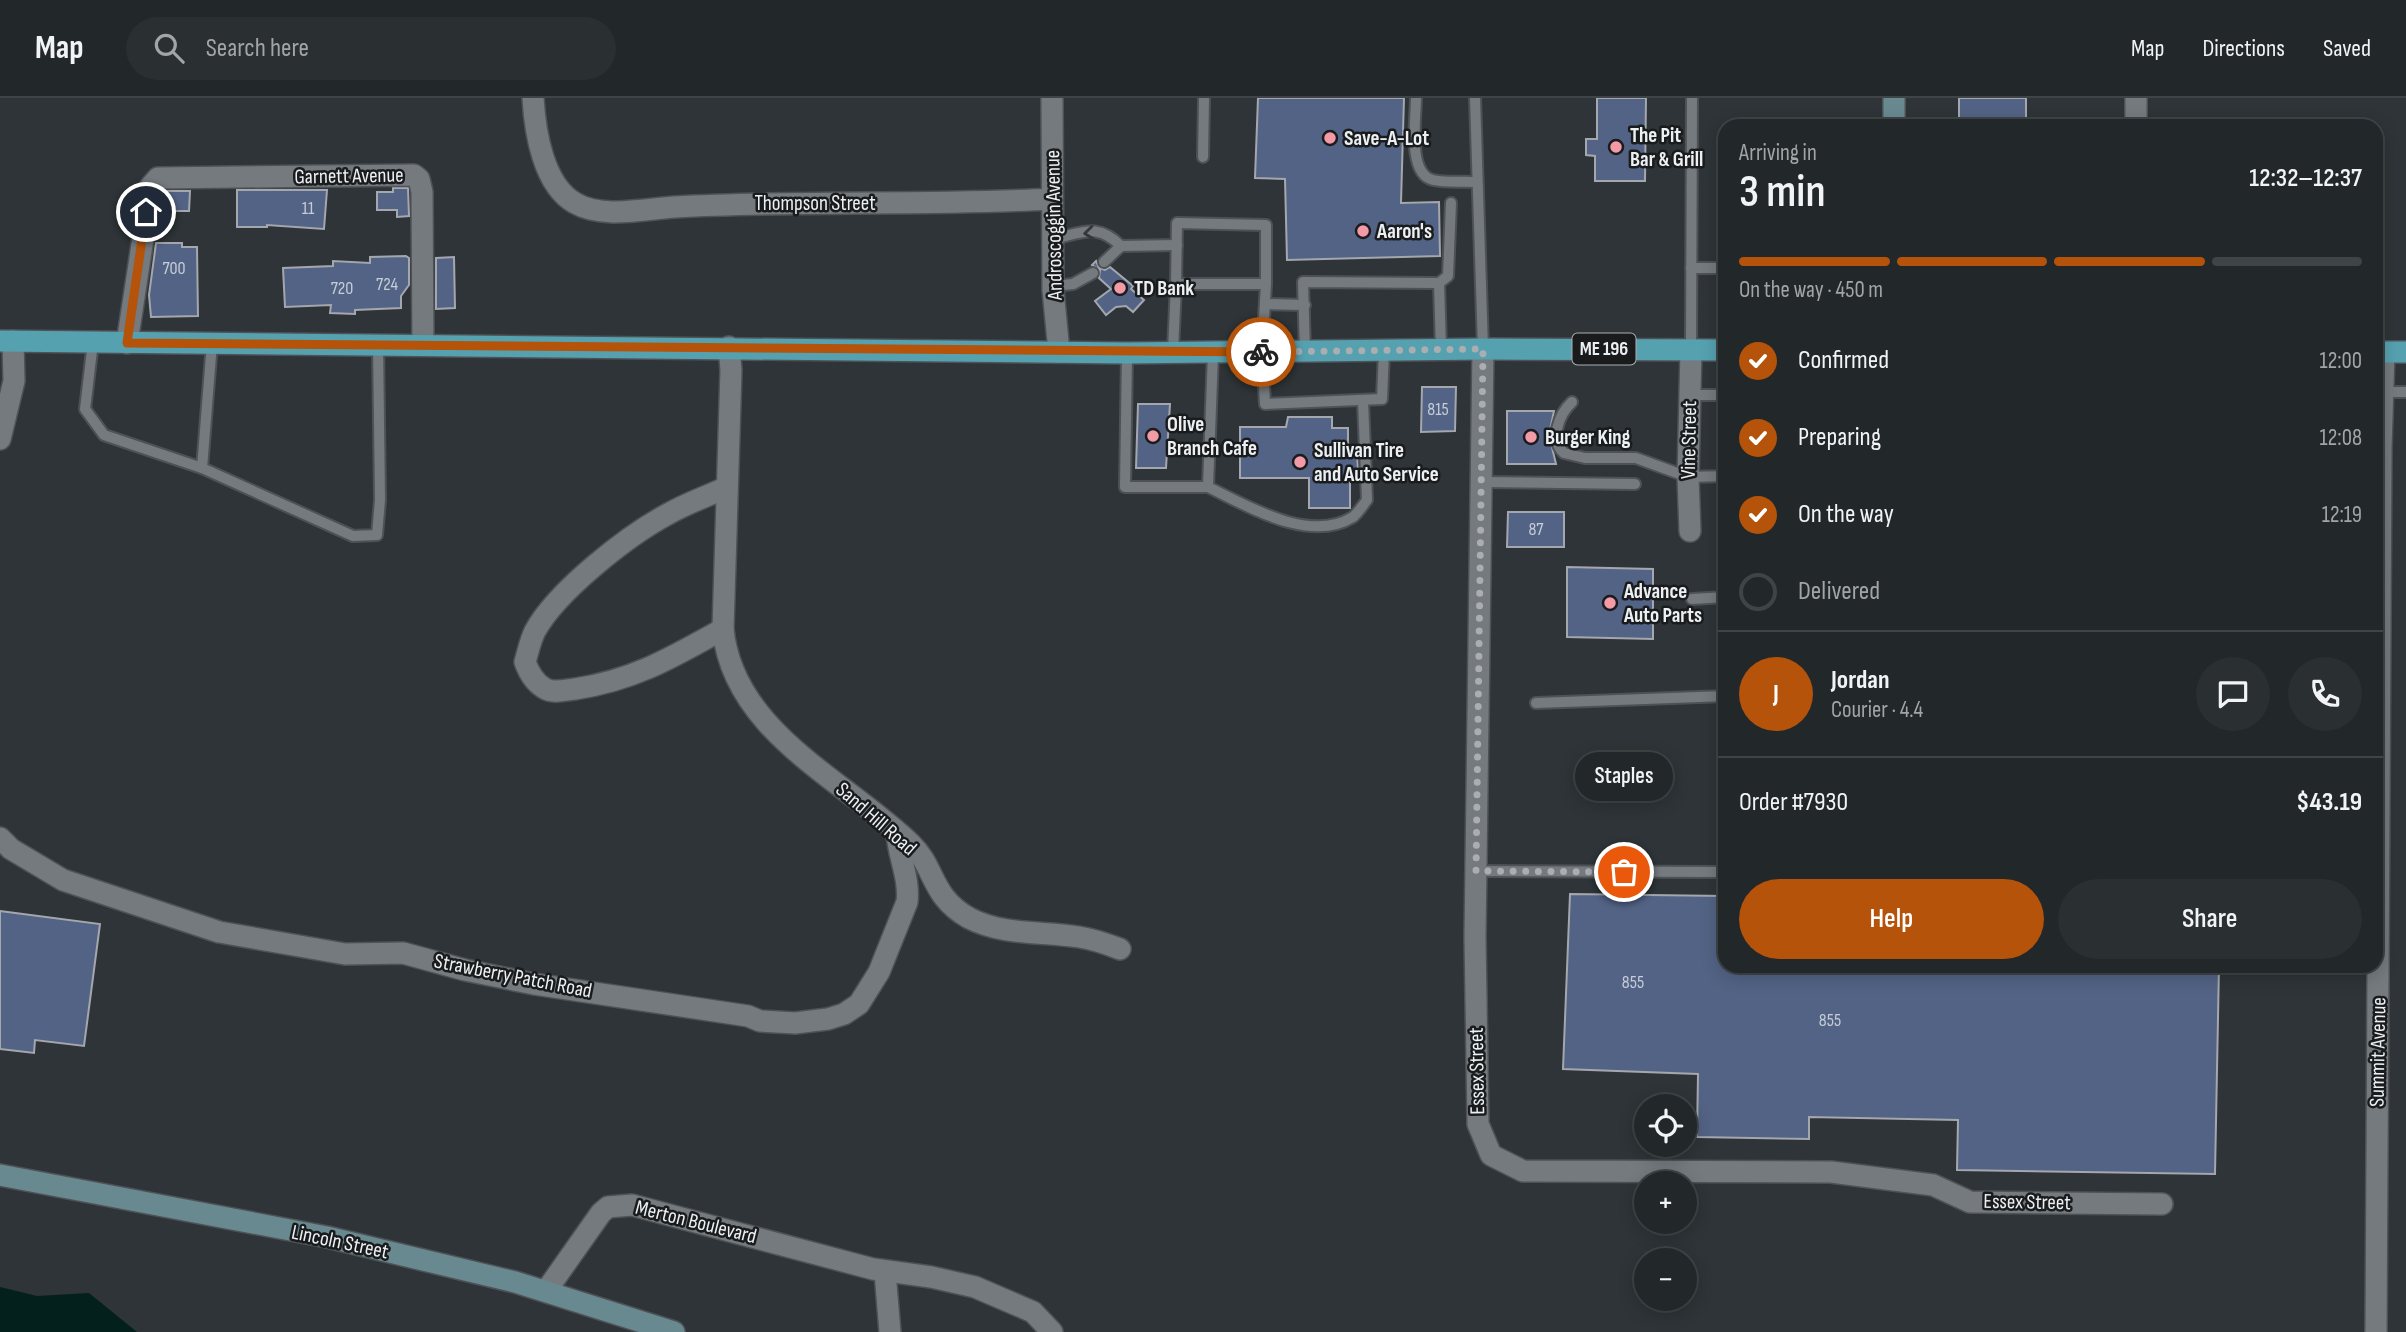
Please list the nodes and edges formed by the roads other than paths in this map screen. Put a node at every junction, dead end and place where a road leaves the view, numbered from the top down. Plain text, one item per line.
1 (533, 98) edge
2 (1052, 98) edge
3 (1204, 98) edge
4 (1416, 98) edge
5 (1475, 98) edge
6 (1692, 98) edge
7 (1894, 98) edge
8 (2136, 98) edge
9 (1894, 119) edge
10 (2136, 119) edge
11 (1203, 157) dead end
12 (1477, 182) junction
13 (1052, 200) junction
14 (1451, 203) dead end
15 (1053, 239) junction
16 (1177, 245) junction
17 (1121, 246) junction
18 (1104, 262) dead end
19 (1691, 268) junction
20 (1718, 268) edge
21 (1093, 273) dead end
22 (1439, 283) junction
23 (1176, 284) junction
24 (1266, 284) junction
25 (1053, 286) junction
26 (1265, 304) junction
27 (1305, 305) junction
28 (6, 341) edge
29 (93, 342) junction
30 (127, 343) junction
31 (378, 343) junction
32 (212, 344) junction
33 (423, 345) junction
34 (729, 347) junction
35 (1483, 349) junction
36 (1441, 350) junction
37 (1690, 350) junction
38 (1718, 350) edge
39 (1172, 351) junction
40 (1384, 351) junction
41 (1059, 352) junction
42 (1262, 352) junction
43 (1306, 352) junction
44 (2383, 352) edge
45 (2406, 352) edge
46 (1126, 353) junction
47 (1213, 353) junction
48 (2406, 392) edge
49 (2383, 393) edge
50 (1689, 395) junction
51 (1718, 396) edge
52 (1363, 401) junction
53 (1572, 402) dead end
54 (0, 439) edge
55 (202, 468) junction
56 (1718, 476) edge
57 (1688, 477) junction
58 (1483, 482) junction
59 (1635, 484) dead end
60 (727, 487) junction
61 (1208, 487) junction
62 (1690, 531) dead end
63 (1718, 597) edge
64 (1692, 599) dead end
65 (723, 629) junction
66 (1718, 696) edge
67 (1535, 703) dead end
68 (897, 833) junction
69 (0, 838) edge
70 (1476, 871) junction
71 (1718, 872) edge
72 (1120, 949) dead end
73 (2379, 973) edge
74 (0, 1175) edge
75 (2162, 1204) dead end
76 (885, 1272) junction
77 (546, 1291) junction
78 (674, 1332) edge
79 (890, 1332) edge
80 (1052, 1332) edge
81 (2376, 1332) edge

1 - 13 street, Thompson Street
2 - 13 street, Androscoggin Avenue
3 - 11 lane
4 - 12 lane
5 - 12 lane
6 - 19 lane
7 - 9 main road
8 - 10 street
12 - 35 lane
13 - 15 street, Androscoggin Avenue
14 - 22 lane
17 -> 15 lane
15 - 25 street, Androscoggin Avenue
16 - 17 lane
16 - 23 lane
16 - 24 lane
17 - 18 lane
19 - 20 lane
19 - 37 lane
21 - 25 lane
22 - 27 lane
22 - 36 lane
23 - 24 lane
23 - 39 lane
24 - 26 lane
25 - 41 street, Androscoggin Avenue
26 - 27 lane
26 - 42 lane
27 - 43 lane
28 - 29 highway, ME 196
28 - 54 street
29 - 30 highway, ME 196
29 - 55 lane
30 - 32 highway, ME 196
30 - 33 street, Garnett Avenue
31 - 32 highway, ME 196
31 - 33 highway, ME 196
31 - 55 lane
32 - 55 lane
33 - 34 highway, ME 196
34 - 41 highway, ME 196
34 - 60 street, Sand Hill Road
35 - 36 highway, ME 196
35 - 37 highway, ME 196
35 - 58 street, Essex Street
36 - 40 highway, ME 196
37 - 38 highway, ME 196
37 - 50 street, Vine Street
39 - 46 highway, ME 196
39 - 47 highway, ME 196
40 - 43 highway, ME 196
40 - 52 lane
41 - 46 highway, ME 196
42 - 43 highway, ME 196
42 - 47 highway, ME 196
42 - 52 lane
44 - 45 highway
46 - 61 lane
47 - 61 lane
48 - 49 lane
50 - 51 lane
50 - 57 street, Vine Street
52 - 61 lane
53 - 57 lane
56 - 57 lane
57 - 62 street, Vine Street
58 - 59 lane
58 - 70 street, Essex Street
60 - 65 street, Sand Hill Road
60 - 65 street
63 - 64 lane
65 - 68 street, Sand Hill Road
66 - 67 lane
68 - 69 street, Strawberry Patch Road
68 - 72 street, Sand Hill Road
70 - 71 lane
70 - 75 street, Essex Street
73 - 81 street, Summit Avenue
74 - 77 main road, Lincoln Street
76 - 77 street, Merton Boulevard
76 - 79 street
76 - 80 street, Merton Boulevard
77 - 78 main road, Lincoln Street

